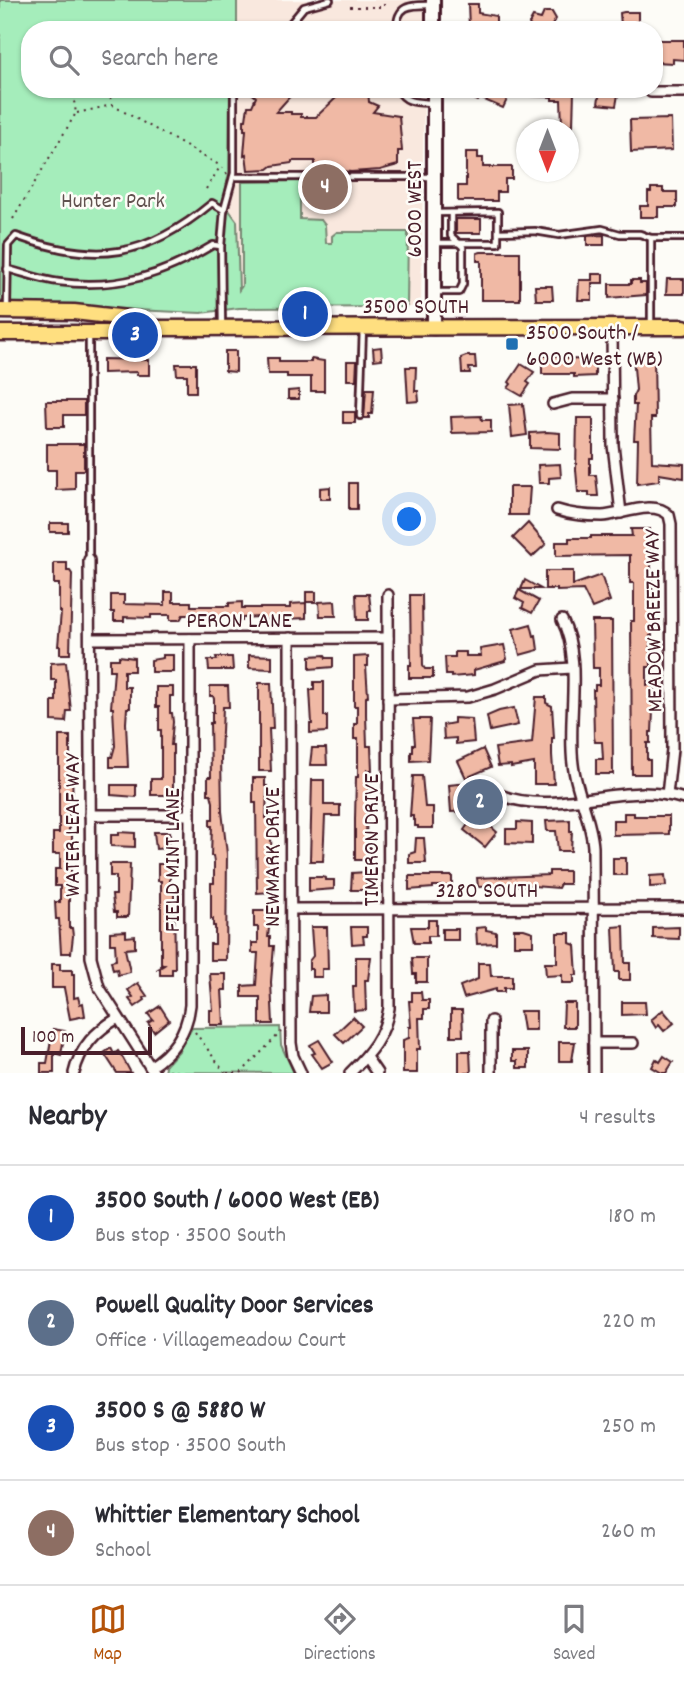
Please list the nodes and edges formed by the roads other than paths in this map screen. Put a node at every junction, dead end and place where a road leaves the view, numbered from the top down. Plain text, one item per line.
1 (330, 0) edge
2 (433, 2) edge
3 (292, 21) edge
4 (398, 21) edge
5 (433, 21) edge
6 (663, 92) edge
7 (684, 92) edge
8 (234, 98) edge
9 (403, 98) edge
10 (426, 98) edge
11 (434, 98) edge
12 (230, 176) junction
13 (434, 177) junction
14 (224, 209) junction
15 (434, 213) junction
16 (451, 213) junction
17 (498, 232) junction
18 (684, 237) edge
19 (651, 238) junction
20 (434, 243) junction
21 (460, 244) junction
22 (221, 246) junction
23 (7, 269) junction
24 (434, 292) junction
25 (3, 311) edge
26 (612, 327) junction
27 (651, 327) junction
28 (684, 327) edge
29 (149, 328) junction
30 (222, 328) junction
31 (363, 328) junction
32 (434, 328) junction
33 (0, 333) edge
34 (89, 333) junction
35 (613, 399) junction
36 (553, 404) dead end
37 (360, 416) dead end
38 (557, 510) dead end
39 (621, 513) junction
40 (89, 560) joint
41 (388, 595) dead end
42 (671, 605) junction
43 (683, 605) edge
44 (562, 620) dead end
45 (290, 638) junction
46 (388, 638) junction
47 (90, 639) junction
48 (190, 639) junction
49 (572, 668) junction
50 (388, 699) junction
51 (672, 705) junction
52 (683, 705) edge
53 (667, 795) junction
54 (499, 796) dead end
55 (582, 798) junction
56 (684, 799) edge
57 (90, 815) junction
58 (190, 815) junction
59 (594, 908) junction
60 (684, 908) edge
61 (290, 909) junction
62 (389, 909) junction
63 (118, 1017) junction
64 (491, 1021) dead end
65 (594, 1043) junction
66 (633, 1043) dead end
67 (366, 1057) junction
68 (152, 1070) edge
69 (74, 1073) edge
70 (301, 1073) edge
71 (350, 1073) edge
72 (377, 1073) edge
73 (491, 1073) edge
74 (594, 1073) edge

1 - 3 lane
2 - 4 lane
2 - 5 street
6 - 7 street
8 - 12 lane
9 - 10 lane
11 - 13 street, 6000 WEST
12 - 13 lane
12 - 14 lane
13 - 15 street, 6000 WEST
14 - 22 lane
14 - 23 lane
15 - 16 lane
15 - 20 street, 6000 WEST
16 - 17 lane
16 - 21 lane
17 - 19 lane
17 - 21 lane
18 - 19 lane
19 - 27 lane
20 - 21 lane
20 - 24 street, 6000 WEST
21 - 24 lane
22 - 23 lane
22 - 30 lane
23 - 25 lane
24 - 32 street, 6000 WEST
25 - 29 main road, 3500 SOUTH
26 - 27 main road, 3500 SOUTH
26 - 32 main road, 3500 SOUTH
26 - 35 street, MEADOW BREEZE WAY
27 - 28 main road, 3500 SOUTH
29 - 30 main road, 3500 SOUTH
29 - 34 main road, 3500 SOUTH
30 - 31 main road, 3500 SOUTH
31 - 32 main road, 3500 SOUTH
31 - 37 lane
33 - 34 main road, 3500 SOUTH
34 - 40 lane
35 - 36 street
35 - 39 street, MEADOW BREEZE WAY
38 - 39 street
39 - 42 street, MEADOW BREEZE WAY
40 - 47 street, WATER LEAF WAY
41 - 46 street, TIMERON DRIVE
42 - 43 street
42 - 51 street, MEADOW BREEZE WAY
44 - 49 street
45 - 46 street, PERON LANE
45 - 48 street, PERON LANE
45 - 61 street, NEWMARK DRIVE
46 - 50 street, TIMERON DRIVE
47 - 48 street, PERON LANE
47 - 57 street, WATER LEAF WAY
48 - 58 street, FIELD MINT LANE
49 - 50 street
49 - 55 street
50 - 62 street, TIMERON DRIVE
51 - 52 street
51 - 53 street, MEADOW BREEZE WAY
53 - 55 street
53 - 56 street
54 - 55 street
55 - 59 street
57 - 58 street
57 - 63 street, WATER LEAF WAY
58 - 68 street, FIELD MINT LANE
59 - 60 street, 3280 SOUTH
59 - 62 street, 3280 SOUTH
59 - 65 street
61 - 62 street, 3280 SOUTH
61 - 70 street, NEWMARK DRIVE
62 - 67 street, TIMERON DRIVE
63 - 68 street, WATER LEAF WAY
63 - 69 street
64 - 73 street
65 - 66 street
65 - 74 street
67 - 71 street, TIMERON DRIVE
67 - 72 street

